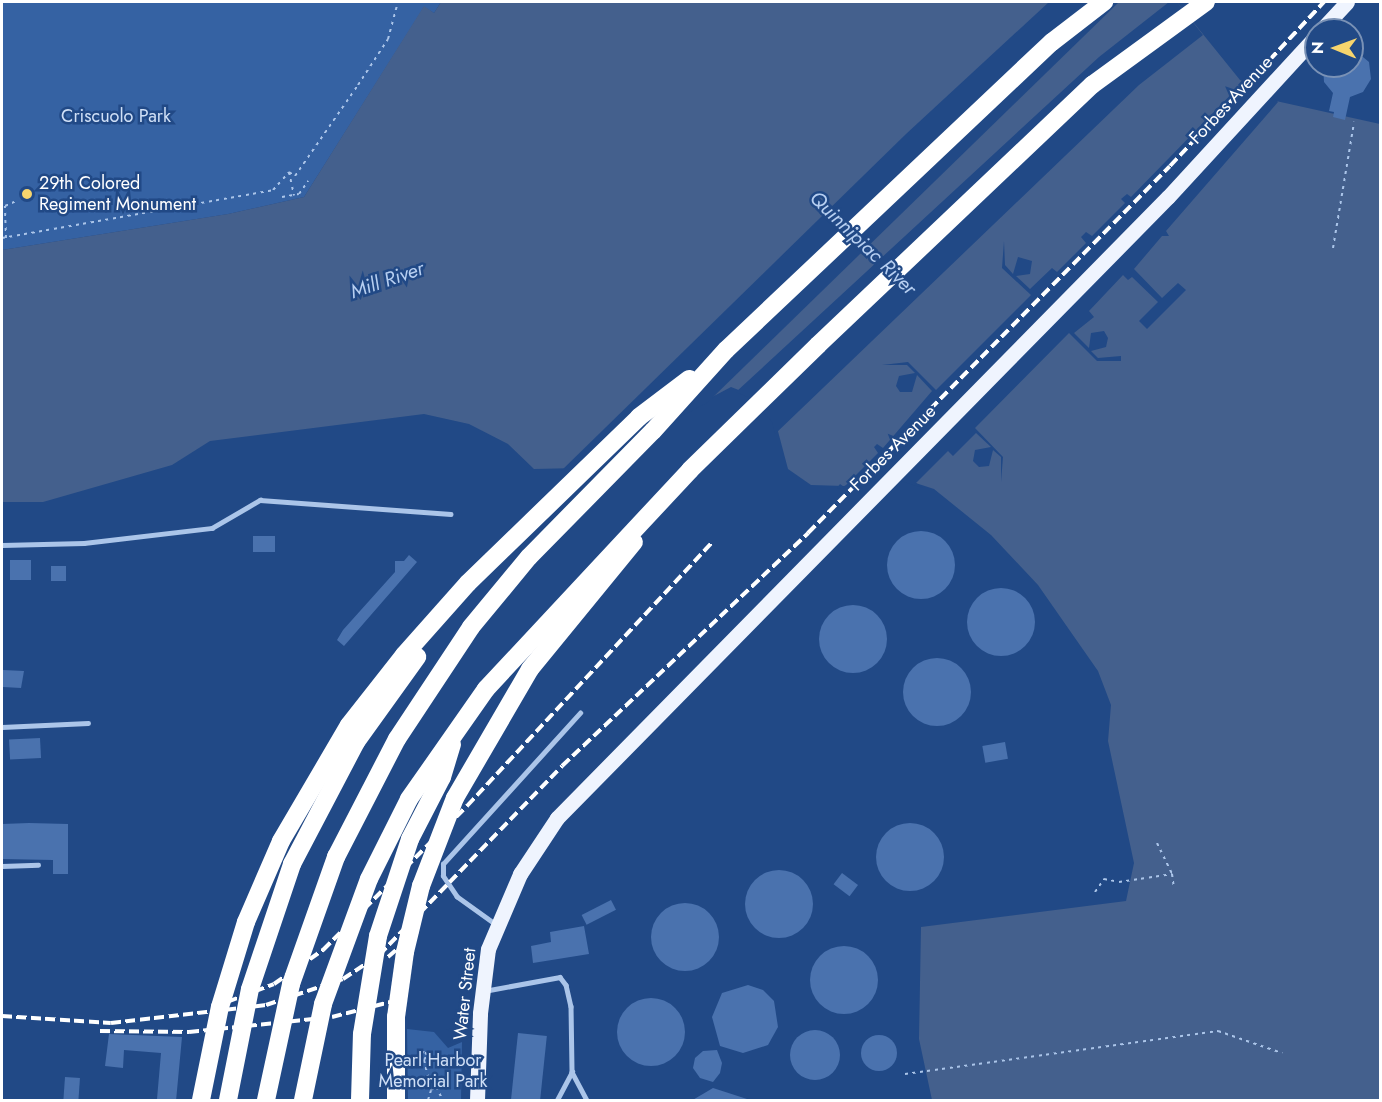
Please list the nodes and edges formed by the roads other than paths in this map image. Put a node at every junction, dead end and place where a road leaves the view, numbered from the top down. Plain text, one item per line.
1 (1104, 2) edge
2 (1206, 2) edge
3 (1347, 2) edge
4 (1332, 18) edge
5 (1304, 49) edge
6 (726, 350) junction
7 (690, 470) junction
8 (450, 514) dead end
9 (532, 525) junction
10 (2, 545) edge
11 (580, 713) dead end
12 (88, 723) dead end
13 (458, 725) junction
14 (2, 727) edge
15 (38, 865) dead end
16 (2, 866) edge
17 (509, 895) joint
18 (496, 925) junction
19 (482, 991) junction
20 (572, 1072) junction
21 (201, 1101) edge
22 (228, 1101) edge
23 (266, 1101) edge
24 (303, 1101) edge
25 (360, 1101) edge
26 (396, 1101) edge
27 (477, 1101) edge
28 (557, 1101) edge
29 (587, 1101) edge

1 - 6 highway
2 - 7 highway
3 - 4 main road
5 - 17 main road, Forbes Avenue
6 - 9 highway
6 - 23 highway
7 - 13 highway
7 - 26 highway
8 - 10 lane
9 - 21 highway
9 - 22 highway
11 - 18 lane
12 - 14 lane
13 - 24 highway
13 - 25 highway
15 - 16 lane
17 - 18 main road, Water Street
18 - 19 main road, Water Street
19 - 20 lane
19 - 27 main road, Water Street
20 - 28 lane
20 - 29 lane

